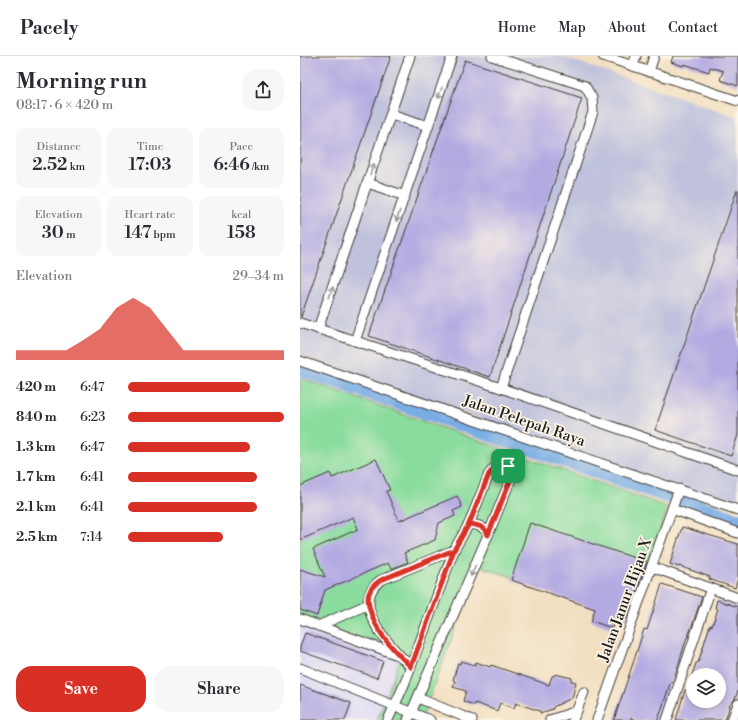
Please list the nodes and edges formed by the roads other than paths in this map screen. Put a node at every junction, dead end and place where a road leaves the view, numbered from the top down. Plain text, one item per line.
1 (410, 56) edge
2 (452, 56) edge
3 (492, 56) edge
4 (603, 56) edge
5 (636, 56) edge
6 (654, 56) edge
7 (633, 66) junction
8 (649, 72) junction
9 (738, 101) edge
10 (391, 114) junction
11 (428, 126) junction
12 (368, 183) junction
13 (405, 196) junction
14 (300, 323) edge
15 (318, 329) junction
16 (355, 341) junction
17 (300, 361) edge
18 (501, 388) junction
19 (738, 470) edge
20 (679, 489) junction
21 (674, 505) junction
22 (738, 510) edge
23 (469, 524) junction
24 (738, 533) edge
25 (488, 535) junction
26 (454, 550) junction
27 (652, 567) junction
28 (711, 588) junction
29 (738, 598) edge
30 (369, 604) junction
31 (300, 619) edge
32 (318, 626) junction
33 (399, 656) junction
34 (411, 667) junction
35 (300, 668) edge
36 (584, 692) dead end
37 (418, 698) junction
38 (738, 704) edge
39 (394, 707) junction
40 (409, 716) edge
41 (575, 716) edge
42 (388, 720) edge
43 (430, 720) edge
44 (472, 720) edge
45 (550, 720) edge
46 (597, 720) edge
47 (667, 720) edge
48 (732, 720) edge

1 - 10 street
2 -> 11 street
3 - 18 street
4 - 7 street
5 - 7 street
6 - 8 street
7 - 8 street
8 - 9 street
10 - 11 street
12 -> 10 street
11 - 13 street
12 - 13 street
15 -> 12 street
13 -> 16 street
14 - 15 street
15 - 16 street
16 - 18 street
17 - 20 street, Jalan Pelepah Raya
18 - 19 street
20 - 21 street, Jalan Janur Hijau X
20 - 22 street, Jalan Pelepah Raya
21 - 24 street
21 - 27 street, Jalan Janur Hijau X
23 - 25 street
23 - 25 street
23 - 26 street
25 -> 37 street
26 - 30 street
26 - 34 street
27 - 28 street
27 - 46 street, Jalan Janur Hijau X
28 - 29 street
28 - 47 street
30 - 32 street
30 - 33 street
31 - 32 street
32 - 33 street
33 - 34 street
34 - 39 street
35 - 39 street
36 - 41 street
37 - 40 street
37 - 44 street
38 - 48 street
39 - 40 street
39 - 42 street
40 - 43 street
41 - 45 street

